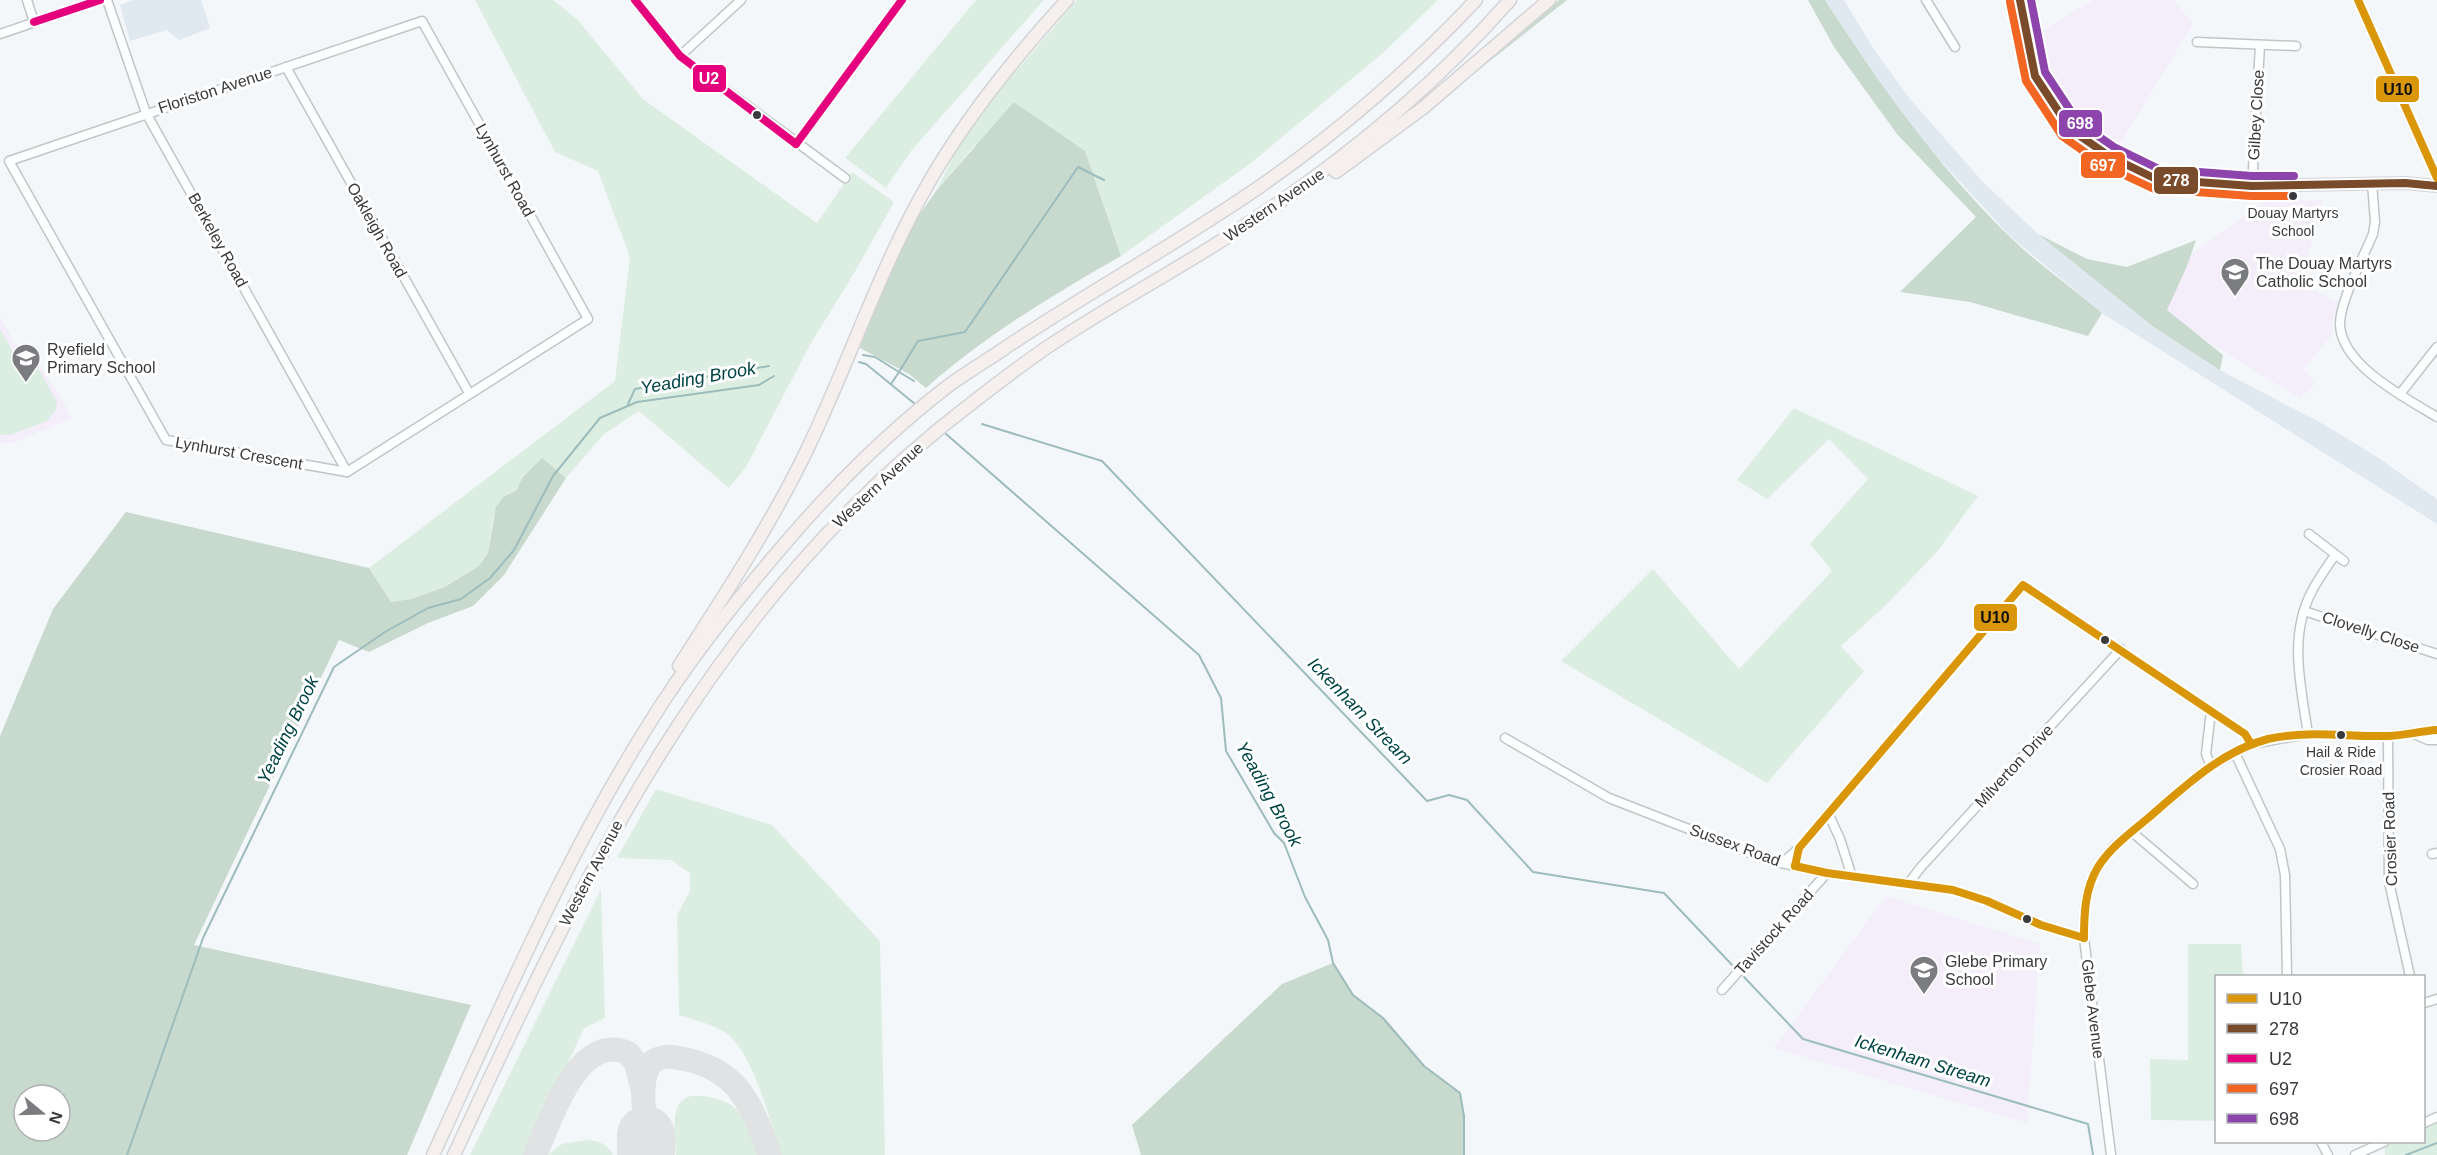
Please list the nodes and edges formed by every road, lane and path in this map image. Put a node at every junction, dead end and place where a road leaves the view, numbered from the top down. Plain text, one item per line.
1 (27, 0) edge
2 (100, 0) edge
3 (107, 0) edge
4 (635, 0) edge
5 (741, 0) edge
6 (902, 0) edge
7 (1067, 0) edge
8 (1476, 0) edge
9 (1510, 0) edge
10 (1549, 0) edge
11 (1926, 0) edge
12 (2020, 0) edge
13 (2358, 0) edge
14 (422, 21) joint
15 (34, 22) junction
16 (0, 34) edge
17 (2197, 42) dead end
18 (2260, 45) junction
19 (2296, 46) dead end
20 (1956, 47) dead end
21 (680, 56) junction
22 (286, 67) junction
23 (146, 113) junction
24 (796, 144) junction
25 (9, 161) joint
26 (845, 178) dead end
27 (2437, 178) edge
28 (2372, 183) junction
29 (2252, 186) junction
30 (2437, 186) edge
31 (1280, 202) junction
32 (2437, 347) edge
33 (469, 393) junction
34 (2400, 394) junction
35 (2437, 417) edge
36 (347, 472) junction
37 (2309, 534) dead end
38 (2335, 555) junction
39 (2344, 561) dead end
40 (2304, 611) junction
41 (2121, 649) junction
42 (2437, 654) edge
43 (2211, 711) junction
44 (2437, 730) edge
45 (2308, 734) junction
46 (2414, 734) junction
47 (2388, 736) junction
48 (1505, 738) dead end
49 (2437, 740) edge
50 (2252, 744) junction
51 (2235, 753) junction
52 (2211, 766) junction
53 (614, 782) junction
54 (1828, 813) junction
55 (2132, 832) junction
56 (1798, 848) junction
57 (1782, 863) junction
58 (1795, 866) junction
59 (1827, 873) junction
60 (1852, 877) junction
61 (1908, 884) junction
62 (2193, 884) dead end
63 (2084, 938) junction
64 (2286, 975) edge
65 (2410, 975) edge
66 (1722, 990) dead end
67 (2382, 1143) edge
68 (433, 1155) edge
69 (454, 1155) edge
70 (2111, 1155) edge
71 (2355, 1155) edge

1 - 15 street
2 - 15 street
3 - 23 street, Berkeley Road
4 - 21 street
5 - 21 street
6 - 24 street
7 - 53 highway
8 - 53 highway, Western Avenue
9 - 31 highway, Western Avenue
10 - 31 highway
11 - 20 street
12 - 29 main road
13 - 27 street
14 - 22 street, Floriston Avenue
14 - 33 street, Lynhurst Road
15 - 16 street
17 - 18 street
18 - 19 street
18 - 29 street, Gilbey Close
21 - 24 street
22 - 23 street, Floriston Avenue
22 - 33 street, Oakleigh Road
23 - 25 street, Floriston Avenue
23 - 36 street, Berkeley Road
24 - 26 street
25 - 36 street, Lynhurst Crescent
28 - 29 main road
28 - 30 main road
28 - 34 street
31 - 69 highway, Western Avenue
32 - 34 street
33 - 36 street
34 - 35 street
37 - 38 street
38 - 39 street
38 - 40 street
40 - 42 street, Clovelly Close
40 - 45 street
41 - 43 street
41 - 54 street
41 - 61 street, Milverton Drive
43 - 50 street
43 - 52 street
44 - 46 street, Glebe Avenue
45 - 47 street, Glebe Avenue
45 - 50 street, Glebe Avenue
46 - 47 street, Glebe Avenue
46 - 49 street, Glebe Avenue
47 - 65 street, Crosier Road
48 - 57 street, Sussex Road
50 - 51 street, Glebe Avenue
51 - 52 street, Glebe Avenue
51 - 64 street
52 - 55 street, Glebe Avenue
53 - 68 highway, Western Avenue
54 - 56 street
54 - 60 street
55 - 62 street
55 - 63 street, Glebe Avenue
56 - 57 street
56 - 58 street
57 - 58 street, Sussex Road
58 - 59 street, Sussex Road
59 - 60 street, Sussex Road
59 - 66 street, Tavistock Road
60 - 61 street, Sussex Road
61 - 63 street, Sussex Road
63 - 70 street, Glebe Avenue
67 - 71 street

